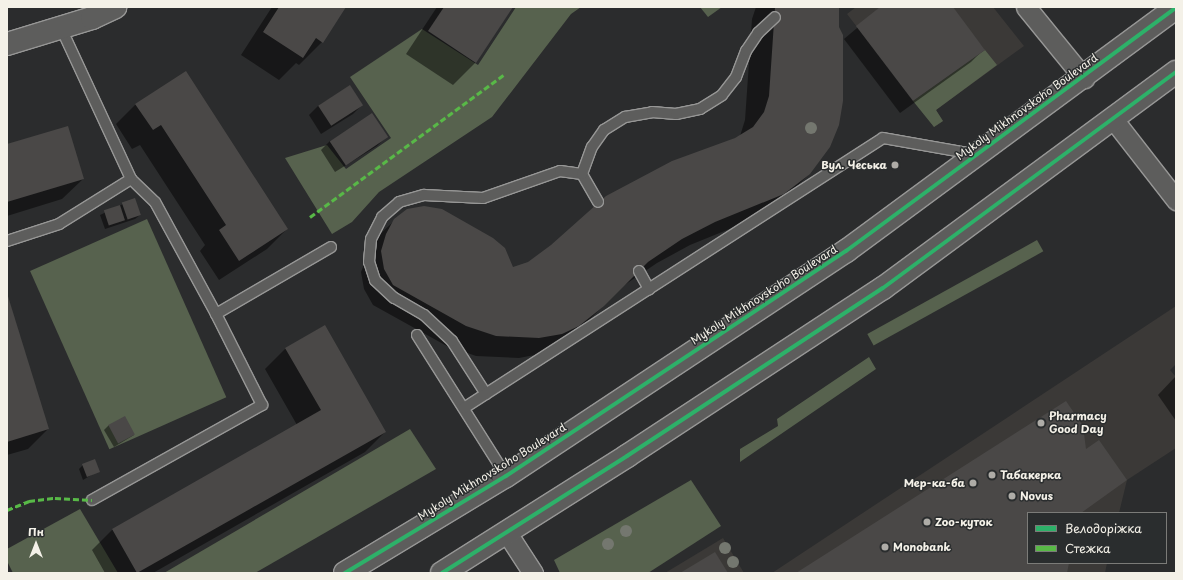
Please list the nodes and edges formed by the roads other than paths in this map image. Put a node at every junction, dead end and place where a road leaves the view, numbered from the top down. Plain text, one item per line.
1 (116, 7) edge
2 (1026, 7) edge
3 (1176, 8) edge
4 (774, 17) dead end
5 (61, 28) junction
6 (7, 44) edge
7 (1176, 72) edge
8 (1084, 78) junction
9 (1113, 119) junction
10 (977, 155) junction
11 (582, 174) junction
12 (131, 179) junction
13 (1176, 200) edge
14 (598, 202) dead end
15 (7, 241) edge
16 (331, 247) dead end
17 (639, 271) dead end
18 (648, 289) junction
19 (216, 314) junction
20 (417, 335) dead end
21 (486, 394) junction
22 (464, 408) junction
23 (506, 476) junction
24 (92, 500) dead end
25 (507, 533) junction
26 (345, 573) edge
27 (442, 573) edge
28 (533, 573) edge

1 - 5 main road
2 - 8 street
3 - 8 main road, Mykoly Mikhnovskoho Boulevard
4 - 11 lane
5 - 6 main road
5 - 12 lane
7 - 9 main road
8 - 10 main road, Mykoly Mikhnovskoho Boulevard
9 - 13 street
9 - 25 main road
10 - 18 lane
10 - 23 main road, Mykoly Mikhnovskoho Boulevard
11 - 14 lane
11 - 21 lane
12 - 15 lane
12 - 19 lane
16 - 19 lane
17 - 18 lane
18 - 21 lane
19 - 24 lane
20 - 22 lane
21 - 22 lane
22 - 23 lane
23 - 26 main road, Mykoly Mikhnovskoho Boulevard
25 - 27 main road
25 - 28 street

